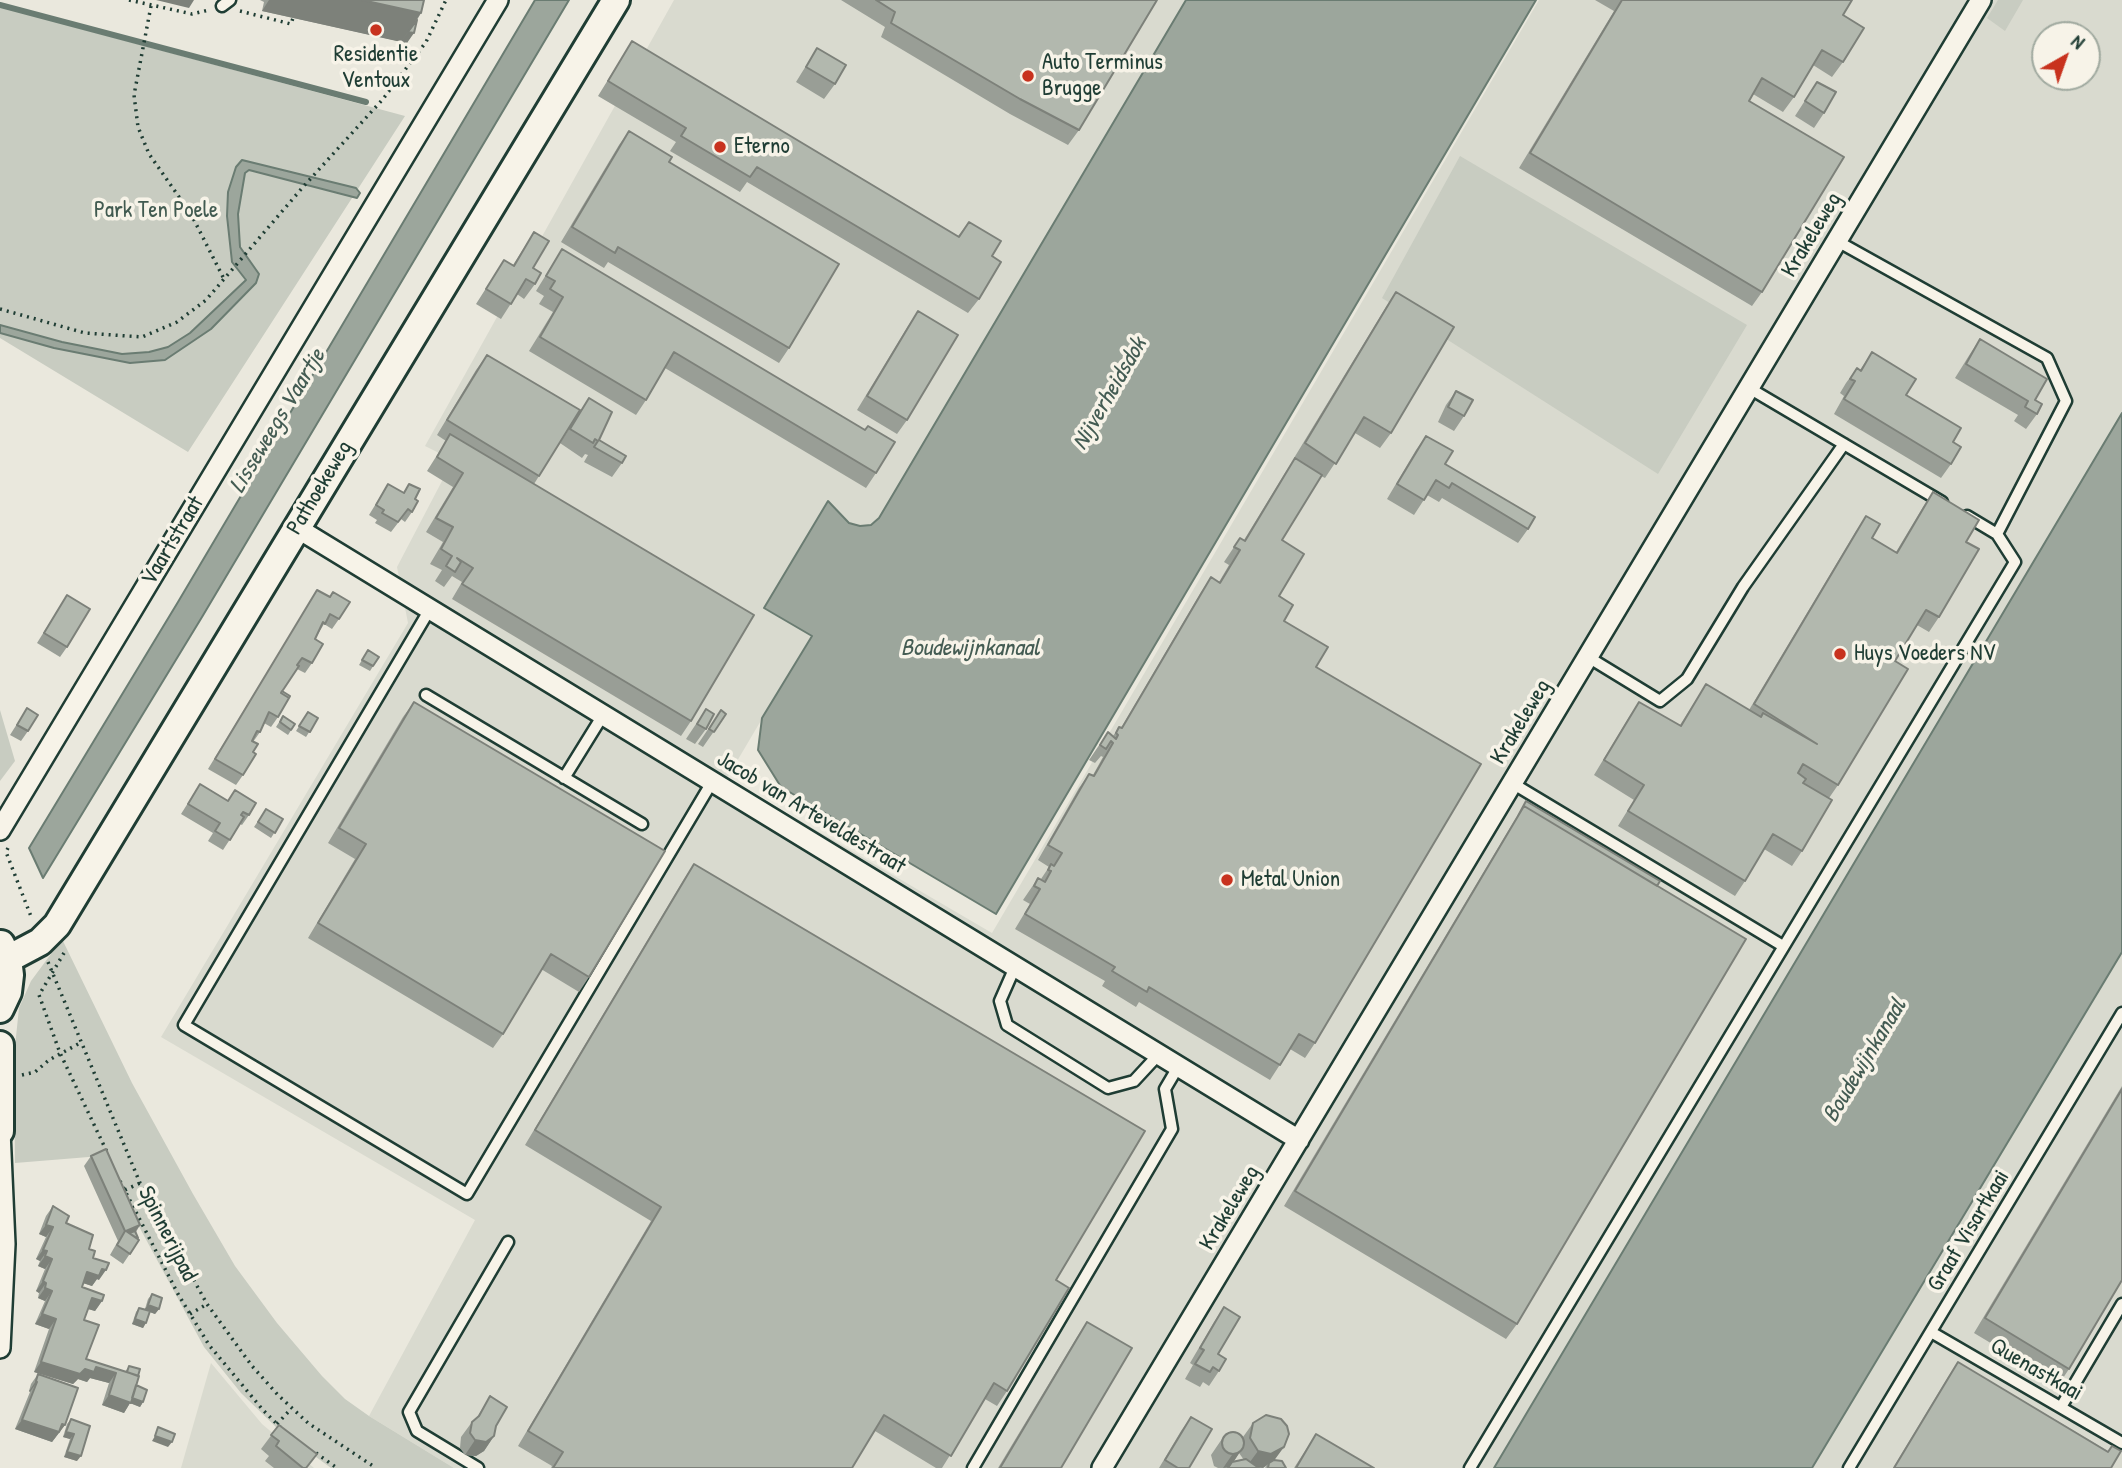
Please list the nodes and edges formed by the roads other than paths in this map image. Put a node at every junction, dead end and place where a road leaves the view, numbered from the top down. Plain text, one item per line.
1 (498, 0) edge
2 (615, 0) edge
3 (1981, 0) edge
4 (1837, 241) junction
5 (1749, 388) junction
6 (1844, 444) junction
7 (1950, 506) edge
8 (1962, 513) edge
9 (297, 527) junction
10 (1997, 534) junction
11 (430, 609) junction
12 (1588, 657) junction
13 (426, 695) dead end
14 (603, 715) junction
15 (564, 778) junction
16 (712, 782) junction
17 (1512, 783) junction
18 (642, 824) dead end
19 (0, 830) edge
20 (1783, 946) junction
21 (4, 951) edge
22 (1015, 967) junction
23 (0, 1009) edge
24 (2122, 1013) edge
25 (0, 1045) edge
26 (1159, 1055) junction
27 (1178, 1067) junction
28 (1, 1075) edge
29 (0, 1131) edge
30 (1299, 1140) junction
31 (508, 1242) dead end
32 (2122, 1304) edge
33 (1931, 1332) junction
34 (0, 1348) edge
35 (2061, 1407) junction
36 (2122, 1443) edge
37 (478, 1468) edge
38 (974, 1468) edge
39 (1102, 1468) edge
40 (1470, 1468) edge
41 (1849, 1468) edge

1 - 19 street, Vaartstraat
2 - 9 main road, Pathoekeweg
3 - 4 street, Krakeleweg
4 - 5 street, Krakeleweg
4 - 10 lane
5 - 6 lane
5 - 12 street, Krakeleweg
6 - 7 lane
6 - 12 lane
8 - 10 lane
9 - 11 street, Jacob van Arteveldestraat
9 - 21 main road, Pathoekeweg
10 - 20 lane
11 - 14 street, Jacob van Arteveldestraat
11 - 16 lane
12 - 17 street, Krakeleweg
13 - 15 lane
14 - 15 lane
14 - 16 street, Jacob van Arteveldestraat
15 - 18 lane
16 - 22 street, Jacob van Arteveldestraat
17 - 20 lane
17 - 30 street, Krakeleweg
20 - 40 lane
21 - 23 main road
22 - 26 street, Jacob van Arteveldestraat
22 - 26 lane
24 - 33 lane, Graaf Visartkaai
25 - 28 main road
26 - 27 street, Jacob van Arteveldestraat
27 - 30 street, Jacob van Arteveldestraat
27 - 38 lane
28 - 29 main road
29 - 34 street
30 - 39 street, Krakeleweg
31 - 37 lane
32 - 35 lane
33 - 35 lane, Quenastkaai
33 - 41 lane, Graaf Visartkaai
35 - 36 lane, Quenastkaai

